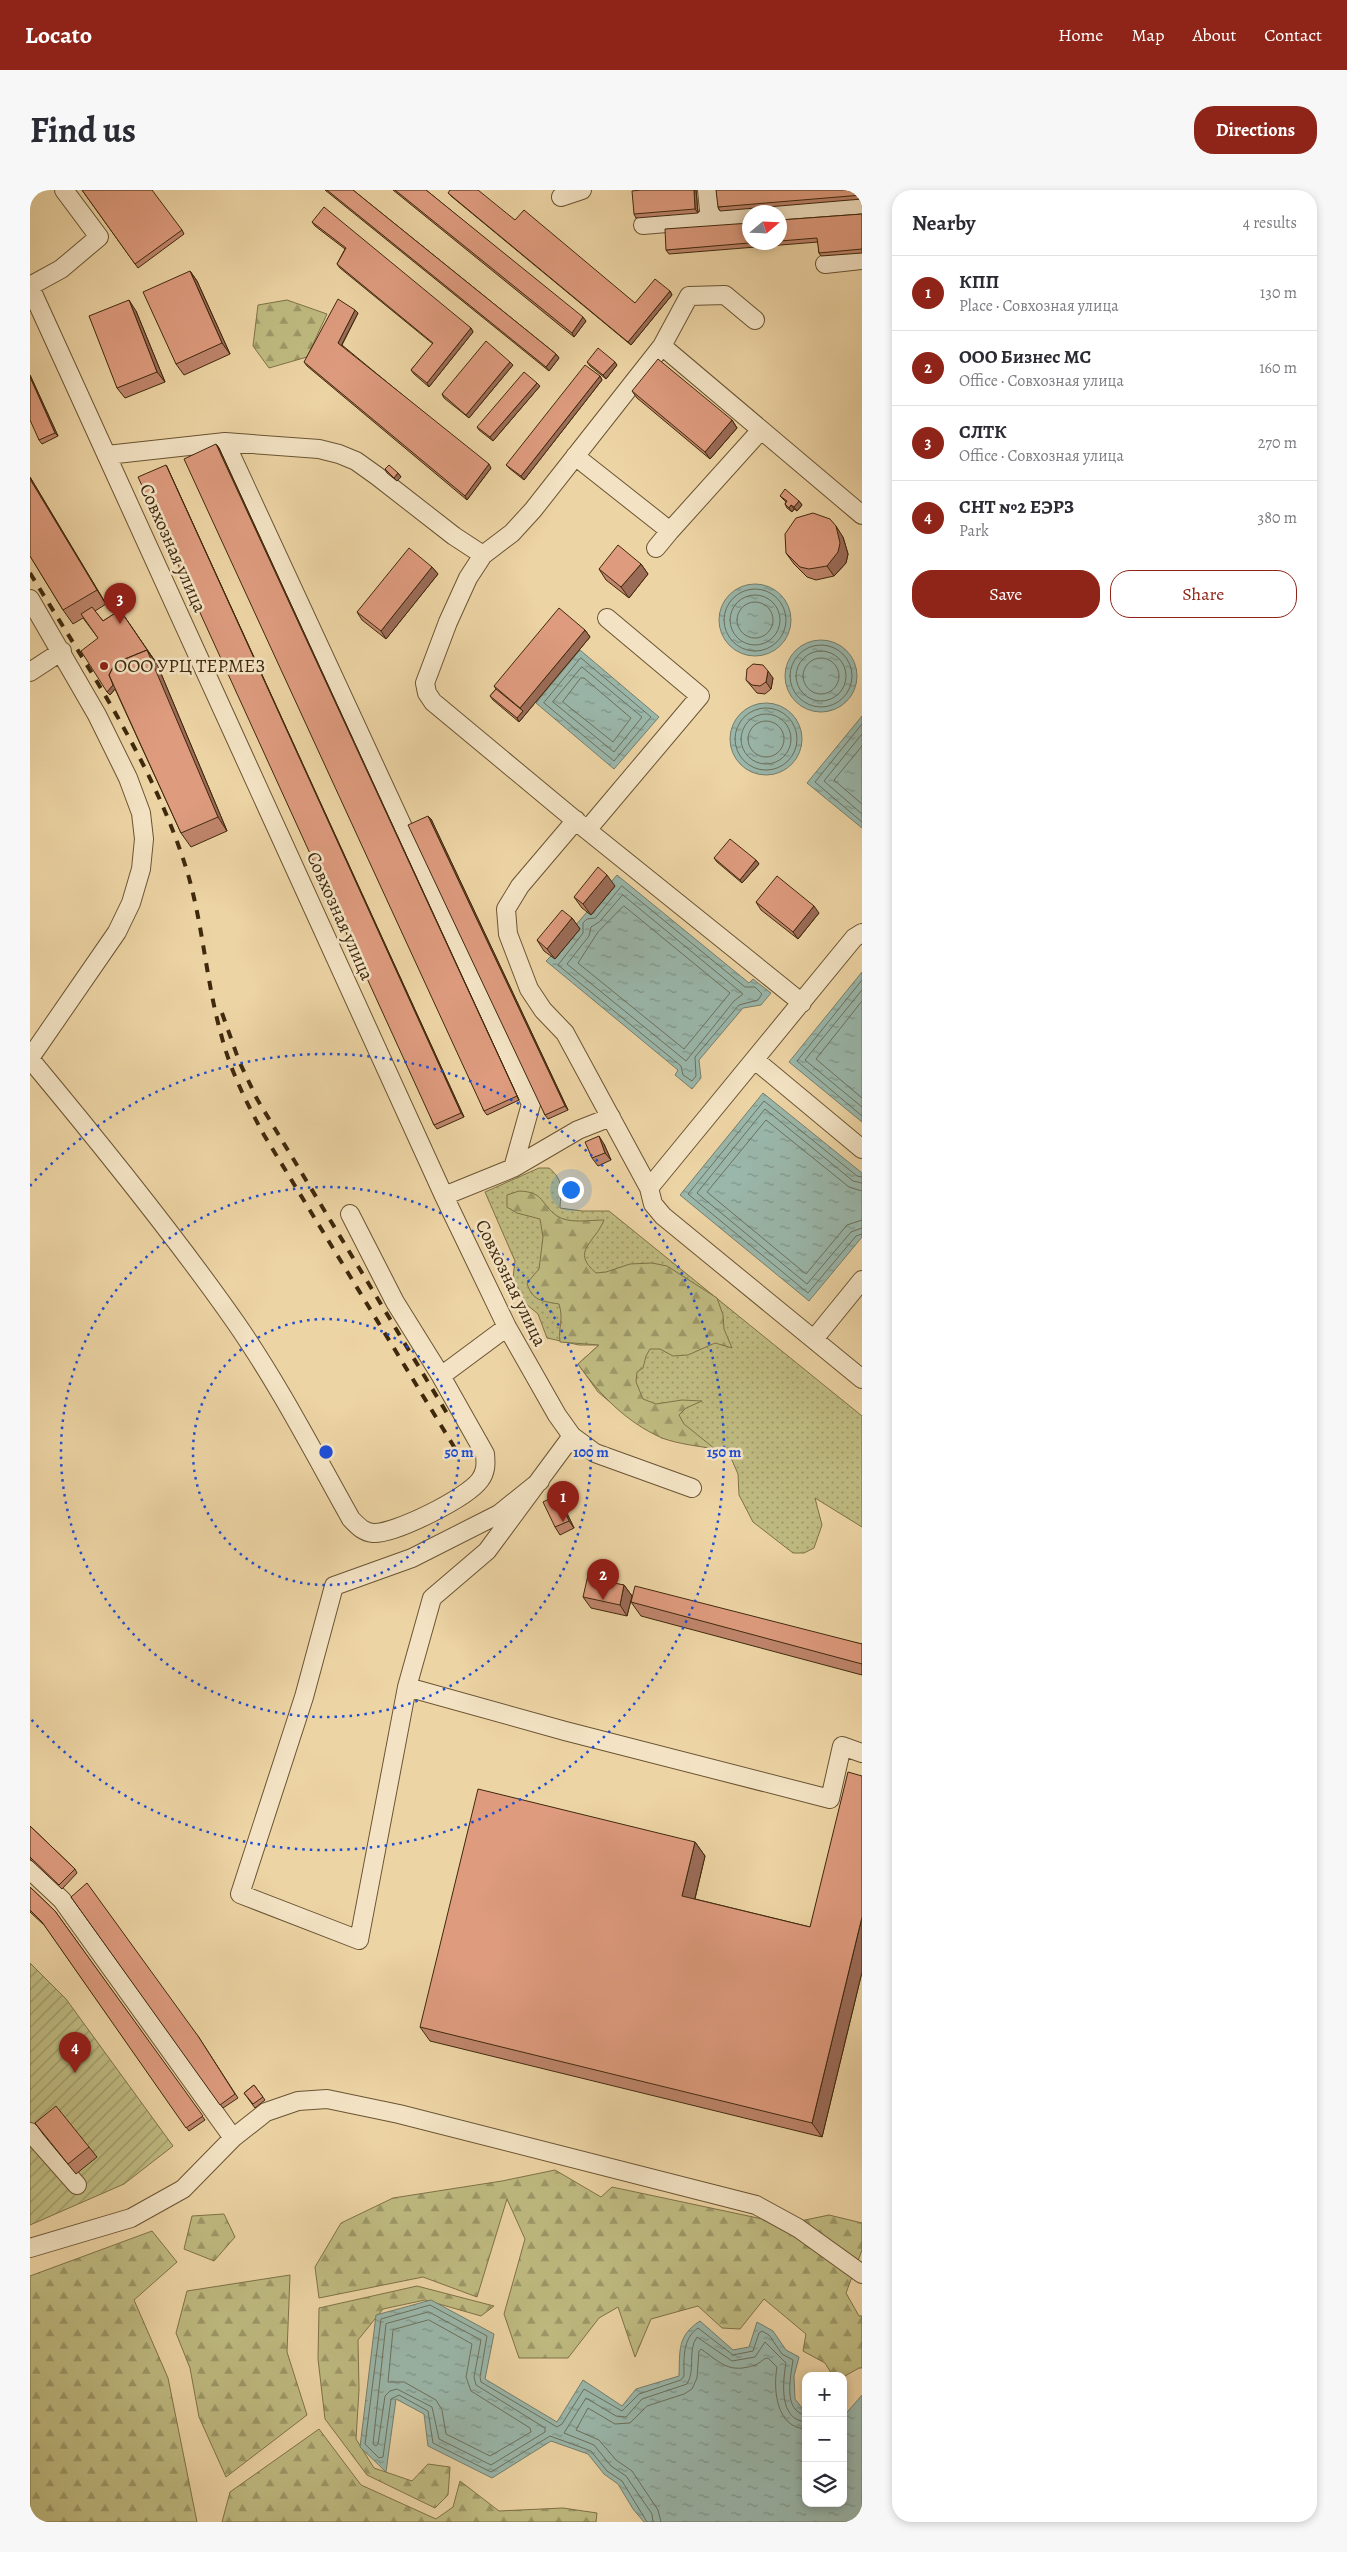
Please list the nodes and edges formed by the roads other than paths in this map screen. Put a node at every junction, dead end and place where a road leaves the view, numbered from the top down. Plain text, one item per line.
1 (64, 190) edge
2 (582, 190) edge
3 (707, 190) edge
4 (561, 197) dead end
5 (862, 208) edge
6 (787, 213) edge
7 (742, 217) edge
8 (710, 220) junction
9 (643, 225) dead end
10 (862, 260) edge
11 (825, 264) dead end
12 (30, 286) edge
13 (755, 320) dead end
14 (662, 346) junction
15 (761, 430) junction
16 (225, 442) junction
17 (107, 455) junction
18 (575, 456) junction
19 (862, 515) edge
20 (670, 531) junction
21 (656, 548) dead end
22 (483, 554) junction
23 (30, 600) edge
24 (607, 618) dead end
25 (62, 651) junction
26 (30, 672) edge
27 (582, 825) junction
28 (862, 933) edge
29 (802, 1003) junction
30 (30, 1059) edge
31 (755, 1060) junction
32 (611, 1117) junction
33 (862, 1149) edge
34 (513, 1168) junction
35 (649, 1188) junction
36 (444, 1196) junction
37 (350, 1214) dead end
38 (862, 1280) edge
39 (507, 1327) junction
40 (814, 1339) junction
41 (441, 1376) junction
42 (862, 1379) edge
43 (572, 1436) junction
44 (540, 1481) junction
45 (692, 1488) dead end
46 (407, 1687) junction
47 (862, 1753) edge
48 (30, 1870) edge
49 (30, 2132) edge
50 (233, 2138) junction
51 (77, 2185) dead end
52 (30, 2248) edge
53 (862, 2274) edge

1 - 12 street
2 - 4 street
3 - 8 street
5 - 6 street
7 - 8 street
8 - 9 street
10 - 11 street
12 - 17 street, Совхозная улица
13 - 14 street
14 - 15 street
14 - 18 street
15 - 19 street
15 - 20 street
16 - 17 street
16 - 22 street
16 - 34 street
17 - 36 street, Совхозная улица
18 - 20 street
18 - 22 street
20 - 21 street
22 - 27 street
23 - 25 street
24 - 27 street
25 - 26 street
25 - 30 street
27 - 29 street
27 - 32 street
28 - 29 street
29 - 31 street
30 - 41 street
31 - 33 street
31 - 35 street
32 - 34 street
32 - 35 street
34 - 36 street
35 - 40 street
36 - 39 street, Совхозная улица
37 - 41 street
38 - 40 street
39 - 41 street
39 - 43 street, Совхозная улица
40 - 42 street
43 - 44 street
43 - 45 street, Совхозная улица
44 - 46 street
44 - 46 street
46 - 47 street
48 - 50 street
49 - 51 street
50 - 52 street
50 - 53 street

